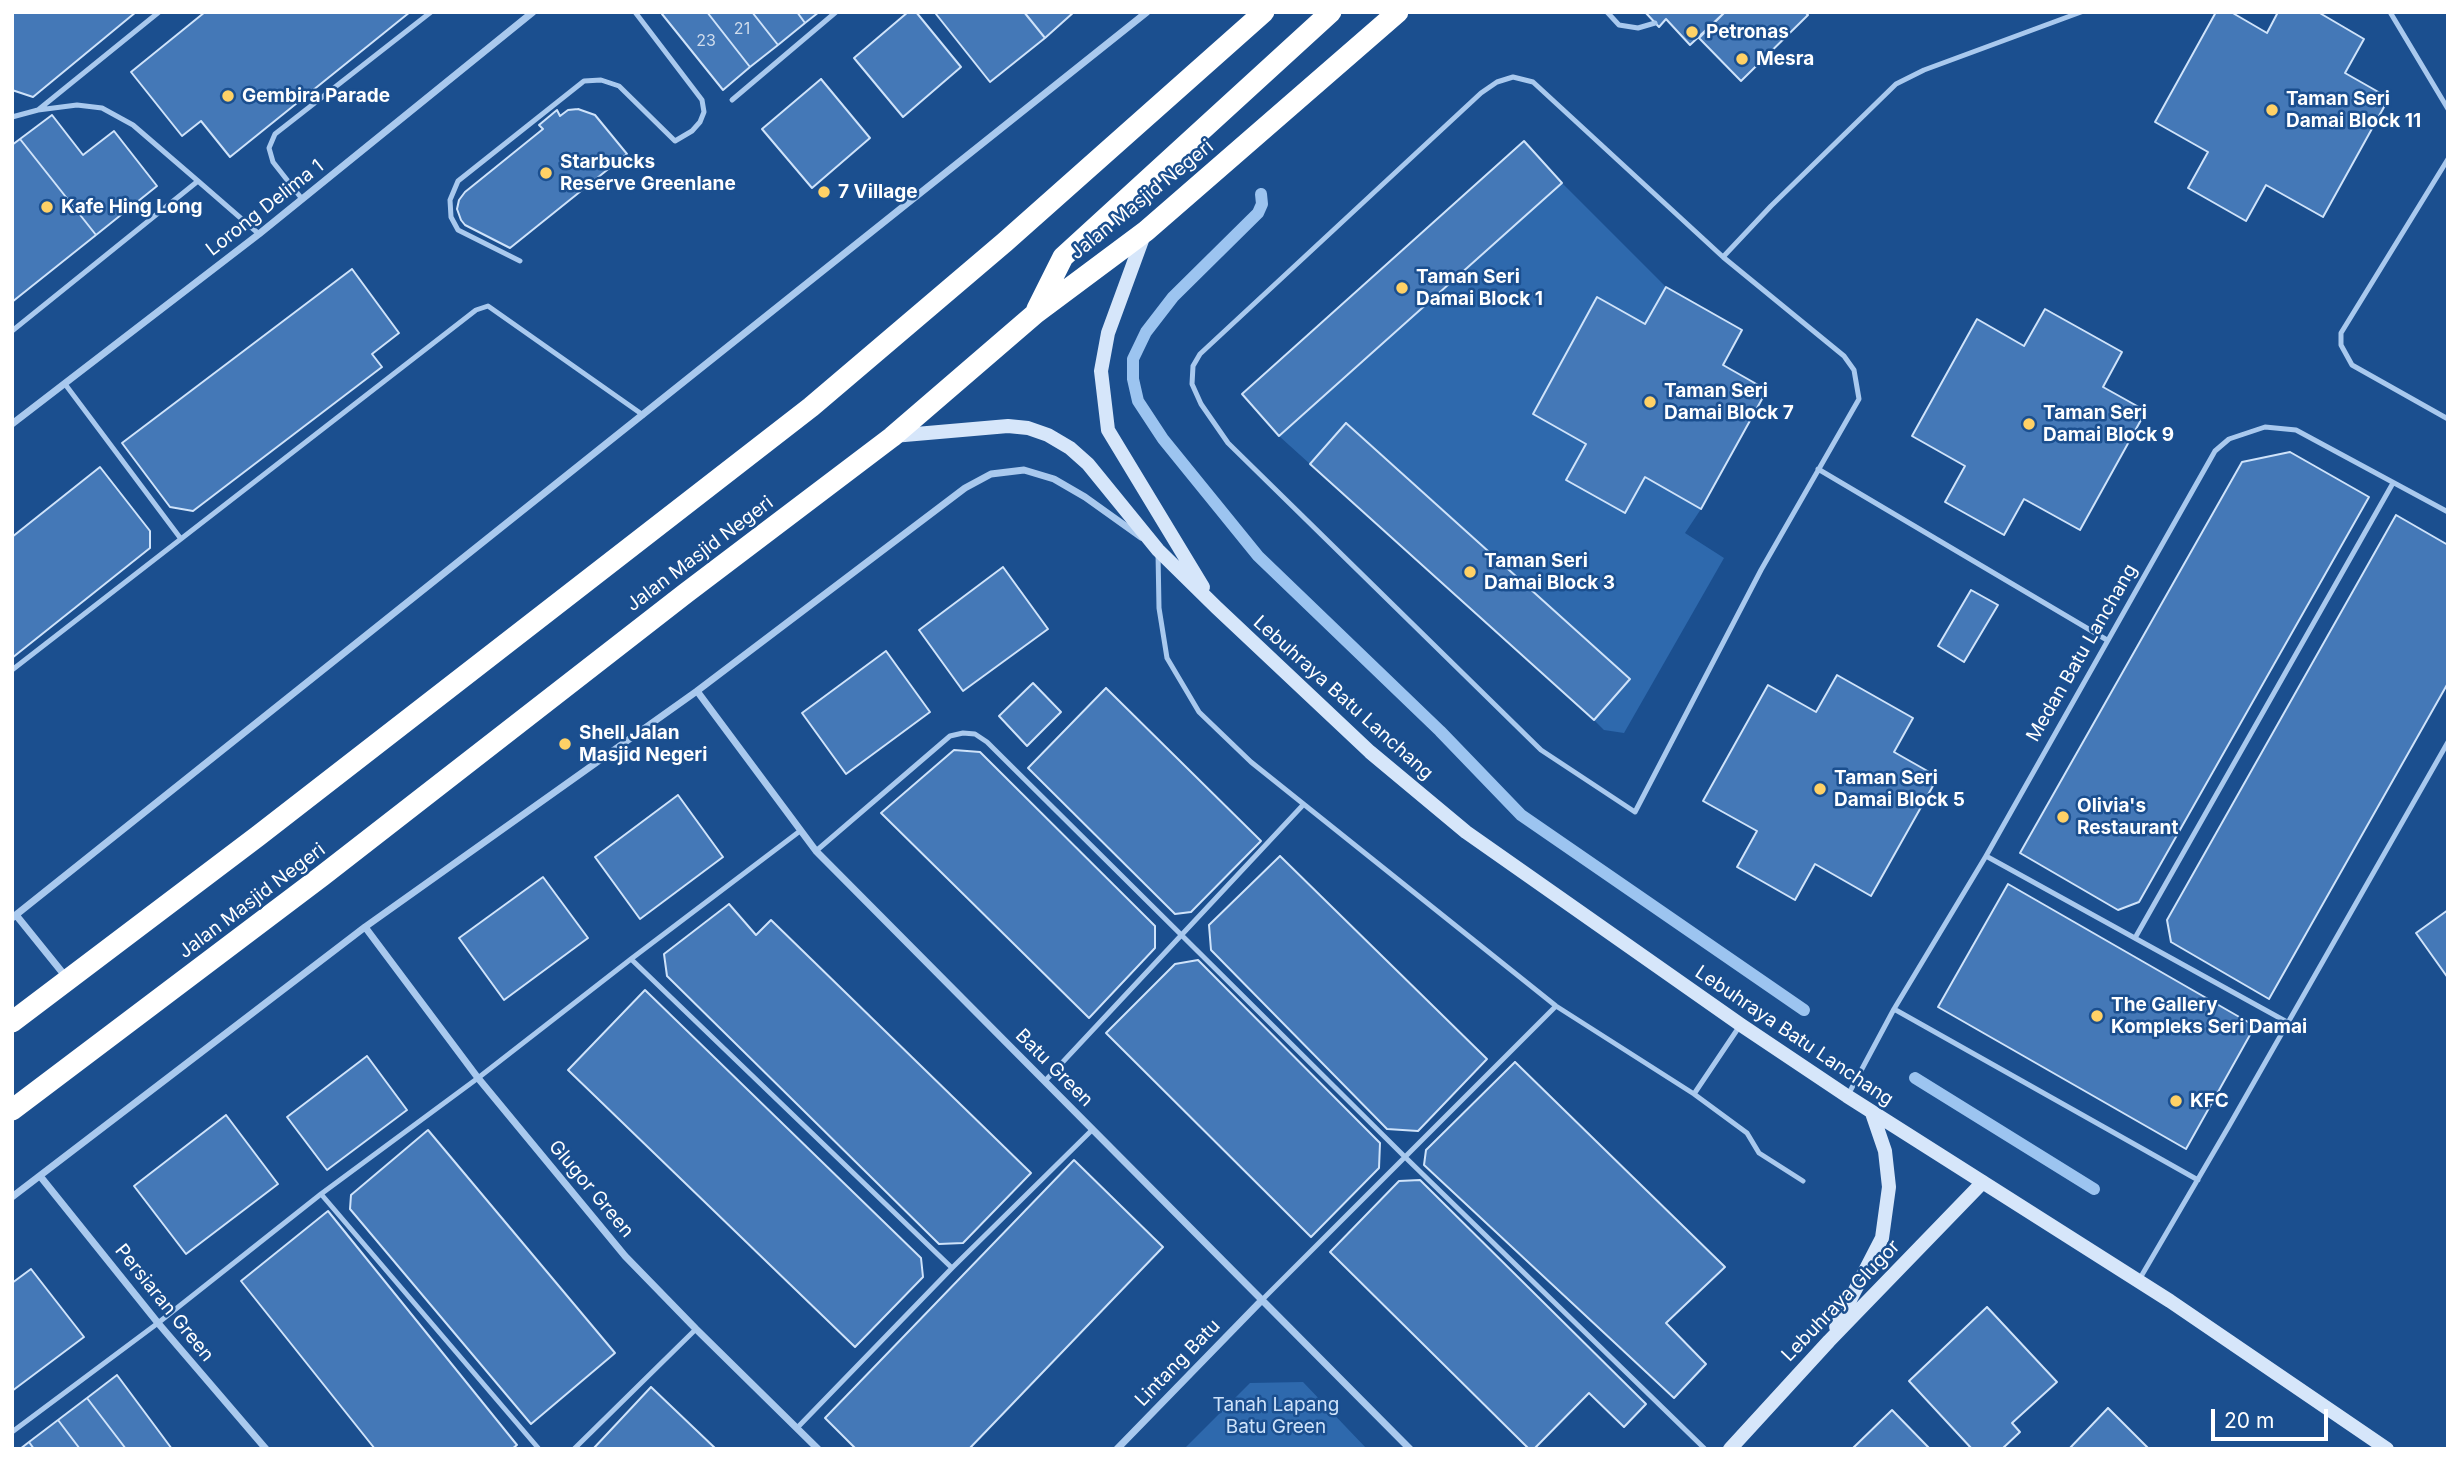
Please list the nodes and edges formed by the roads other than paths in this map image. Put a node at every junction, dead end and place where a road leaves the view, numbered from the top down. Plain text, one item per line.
1 (159, 12) edge
2 (431, 12) edge
3 (533, 12) edge
4 (635, 12) edge
5 (836, 12) edge
6 (1147, 12) edge
7 (1331, 12) edge
8 (1398, 12) edge
9 (1607, 12) edge
10 (2081, 12) edge
11 (2390, 12) edge
12 (1260, 13) edge
13 (1654, 23) dead end
14 (732, 100) dead end
15 (2448, 109) edge
16 (38, 110) junction
17 (12, 117) edge
18 (2448, 159) edge
19 (198, 181) junction
20 (302, 199) junction
21 (1146, 231) junction
22 (259, 234) junction
23 (1723, 257) junction
24 (520, 261) dead end
25 (1036, 313) junction
26 (12, 331) edge
27 (65, 384) junction
28 (643, 415) junction
29 (2448, 419) edge
30 (12, 424) edge
31 (892, 437) junction
32 (1818, 469) junction
33 (2393, 483) junction
34 (2448, 512) edge
35 (181, 538) junction
36 (1158, 550) junction
37 (1216, 607) junction
38 (2107, 640) junction
39 (12, 670) edge
40 (697, 691) junction
41 (2448, 742) edge
42 (1303, 805) junction
43 (800, 831) junction
44 (816, 851) junction
45 (1986, 856) junction
46 (14, 916) edge
47 (365, 927) junction
48 (1182, 936) junction
49 (2135, 938) junction
50 (631, 959) junction
51 (67, 980) junction
52 (1556, 1006) junction
53 (1894, 1009) junction
54 (12, 1022) edge
55 (2287, 1022) junction
56 (1741, 1025) junction
57 (478, 1078) junction
58 (1045, 1081) junction
59 (1694, 1094) junction
60 (1847, 1096) junction
61 (12, 1111) edge
62 (1872, 1113) junction
63 (1093, 1129) junction
64 (1405, 1157) junction
65 (40, 1176) junction
66 (2198, 1180) junction
67 (1803, 1181) dead end
68 (1983, 1182) junction
69 (321, 1194) junction
70 (12, 1197) edge
71 (952, 1268) junction
72 (2138, 1281) junction
73 (1262, 1300) junction
74 (158, 1323) junction
75 (696, 1329) junction
76 (1829, 1341) junction
77 (797, 1428) junction
78 (12, 1432) edge
79 (266, 1449) edge
80 (539, 1449) edge
81 (573, 1449) edge
82 (818, 1449) edge
83 (1117, 1449) edge
84 (1410, 1449) edge
85 (1705, 1449) edge
86 (1730, 1449) edge
87 (2387, 1449) edge

1 - 16 lane
2 - 20 lane
3 - 20 street, Lorong Delima 1
4 - 24 lane
5 - 14 lane
6 - 28 street
7 - 25 highway
8 - 21 highway, Jalan Masjid Negeri
9 - 13 lane
10 - 23 lane
11 - 15 lane
12 - 51 highway
16 - 17 lane
16 - 19 lane
18 - 29 lane
19 - 22 lane
19 - 26 lane
20 - 22 street, Lorong Delima 1
21 - 25 highway, Jalan Masjid Negeri
21 - 37 street, Lebuhraya Batu Lanchang
22 - 27 street, Lorong Delima 1
23 - 32 lane
23 - 32 lane
25 - 31 highway, Jalan Masjid Negeri
27 - 30 street, Lorong Delima 1
27 - 35 lane
28 - 35 lane
28 - 46 street
31 - 36 street, Lebuhraya Batu Lanchang
31 - 61 highway, Jalan Masjid Negeri
32 - 38 lane
33 - 34 lane, Medan Batu Lanchang
33 - 38 lane, Medan Batu Lanchang
33 - 49 lane
35 - 39 lane
36 - 37 street, Lebuhraya Batu Lanchang
36 - 40 street
36 - 42 lane
37 - 56 street, Lebuhraya Batu Lanchang
38 - 45 lane, Medan Batu Lanchang
40 - 43 street, Batu Green
40 - 47 street
41 - 55 lane
42 - 48 lane
42 - 52 lane
43 - 44 street, Batu Green
43 - 50 lane
44 - 48 lane
44 - 58 street, Batu Green
45 - 49 lane
45 - 53 lane, Medan Batu Lanchang
46 - 51 street
47 - 57 street, Glugor Green
47 - 65 street
48 - 58 lane
48 - 64 lane
49 - 55 lane
50 - 57 lane
50 - 71 lane
51 - 54 highway
52 - 59 lane
52 - 64 lane
53 - 60 lane, Medan Batu Lanchang
53 - 66 lane
55 - 66 lane
56 - 59 lane
56 - 60 street, Lebuhraya Batu Lanchang
57 - 69 lane
57 - 75 street, Glugor Green
58 - 63 street, Batu Green
59 - 67 lane
60 - 62 street, Lebuhraya Batu Lanchang
62 - 68 street, Lebuhraya Batu Lanchang
62 - 76 street
63 - 71 lane
63 - 73 street, Batu Green
64 - 73 lane
64 - 85 lane
65 - 70 street
65 - 74 street, Persiaran Green
66 - 72 lane
68 - 72 street, Lebuhraya Batu Lanchang
68 - 76 street, Lebuhraya Glugor
69 - 74 lane
69 - 80 lane
71 - 77 lane
72 - 87 street, Lebuhraya Batu Lanchang
73 - 83 street, Lintang Batu
73 - 84 street, Batu Green
74 - 78 lane
74 - 79 street, Persiaran Green
75 - 77 street, Glugor Green
75 - 81 lane
76 - 86 street, Lebuhraya Glugor
77 - 82 street, Glugor Green

